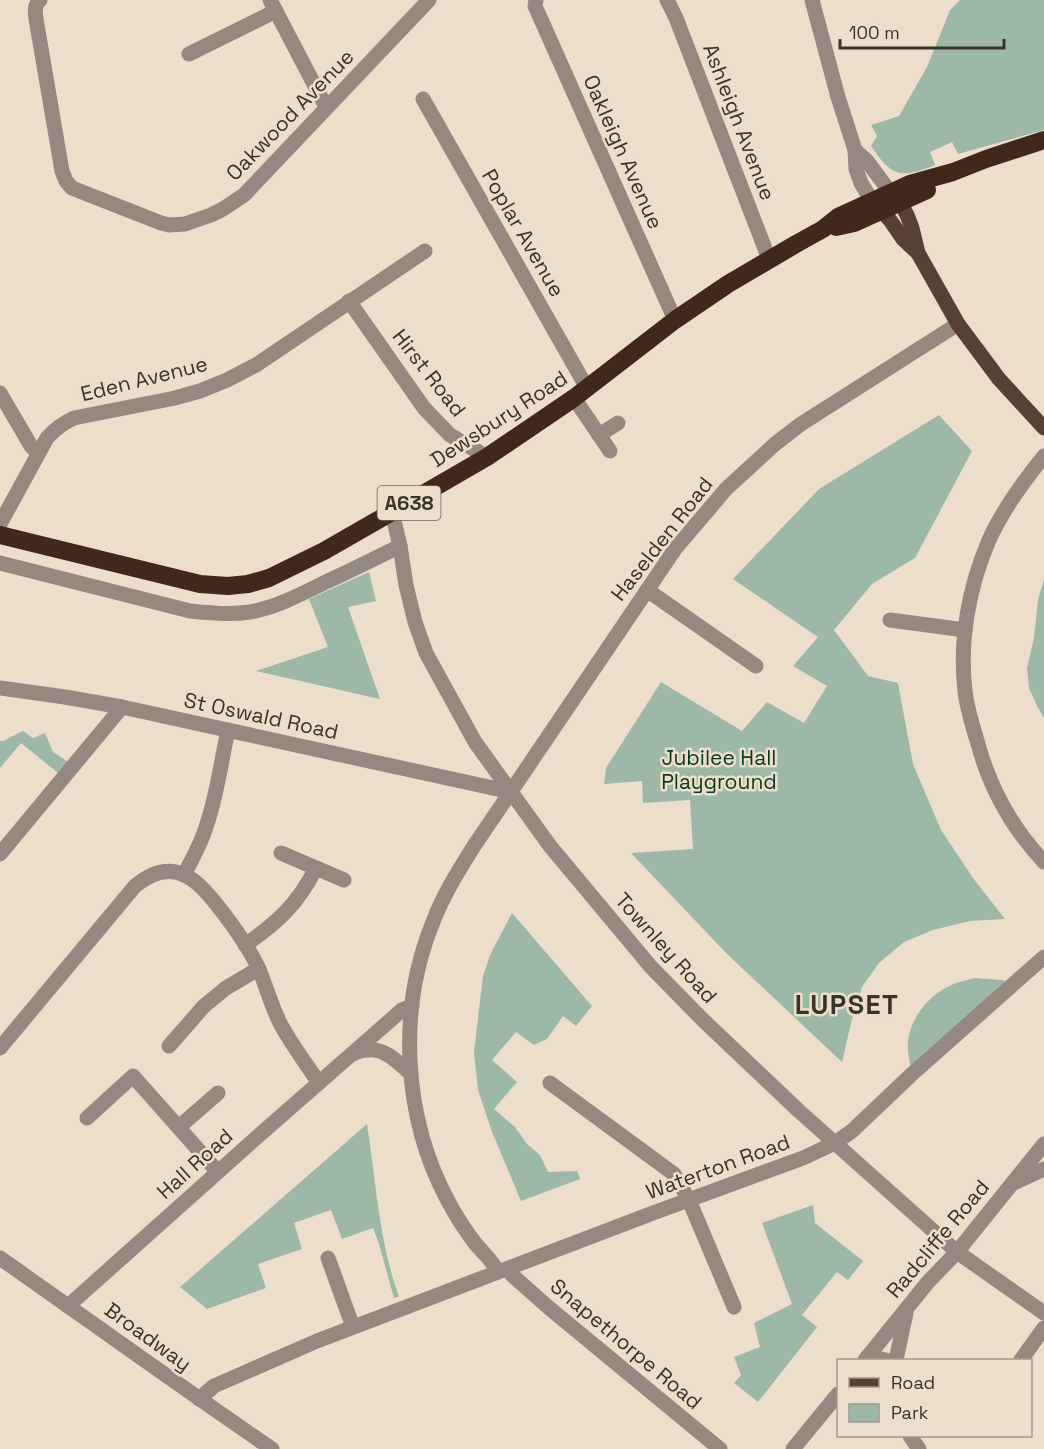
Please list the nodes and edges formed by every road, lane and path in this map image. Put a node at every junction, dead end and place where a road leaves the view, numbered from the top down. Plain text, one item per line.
1 (429, 0) edge
2 (536, 0) edge
3 (668, 0) edge
4 (813, 0) edge
5 (38, 2) edge
6 (273, 5) edge
7 (189, 54) dead end
8 (423, 99) dead end
9 (326, 107) junction
10 (1044, 140) edge
11 (855, 150) junction
12 (895, 197) junction
13 (877, 206) junction
14 (426, 251) dead end
15 (918, 253) junction
16 (769, 259) junction
17 (349, 301) junction
18 (675, 320) junction
19 (958, 324) junction
20 (0, 393) edge
21 (581, 393) junction
22 (618, 423) dead end
23 (1044, 428) edge
24 (599, 435) junction
25 (610, 451) dead end
26 (38, 453) junction
27 (1044, 456) edge
28 (487, 457) junction
29 (392, 512) junction
30 (0, 524) edge
31 (0, 535) edge
32 (400, 546) junction
33 (0, 563) edge
34 (647, 590) junction
35 (890, 620) dead end
36 (965, 630) junction
37 (756, 666) dead end
38 (0, 688) edge
39 (122, 707) junction
40 (228, 730) junction
41 (511, 792) junction
42 (281, 853) dead end
43 (0, 854) edge
44 (1044, 862) edge
45 (316, 868) junction
46 (184, 874) junction
47 (344, 880) dead end
48 (245, 945) junction
49 (1044, 957) edge
50 (258, 969) junction
51 (412, 1006) junction
52 (169, 1046) dead end
53 (0, 1048) edge
54 (351, 1054) junction
55 (410, 1073) junction
56 (319, 1083) junction
57 (550, 1083) dead end
58 (213, 1100) dead end
59 (87, 1118) dead end
60 (179, 1127) junction
61 (835, 1143) junction
62 (1044, 1144) edge
63 (1044, 1169) edge
64 (218, 1172) junction
65 (1011, 1184) junction
66 (689, 1200) junction
67 (957, 1252) junction
68 (0, 1258) edge
69 (328, 1258) dead end
70 (503, 1270) junction
71 (68, 1306) junction
72 (734, 1307) dead end
73 (906, 1310) junction
74 (1044, 1313) edge
75 (353, 1327) junction
76 (1044, 1328) edge
77 (867, 1358) edge
78 (896, 1359) edge
79 (1022, 1359) edge
80 (837, 1395) edge
81 (199, 1399) junction
82 (272, 1449) edge
83 (720, 1449) edge
84 (793, 1449) edge

1 - 9 street, Oakwood Avenue
2 - 18 street, Oakleigh Avenue
3 - 16 street, Ashleigh Avenue
4 - 11 street
5 - 9 street, Oakwood Avenue
6 - 7 street
6 - 9 street
8 - 21 street, Poplar Avenue
10 - 12 highway, Dewsbury Road / A638
11 - 12 street
11 - 13 street
12 - 13 highway, Dewsbury Road / A638
12 - 15 main road
13 - 15 main road
13 - 16 highway, Dewsbury Road / A638
14 - 17 street, Eden Avenue
15 - 19 main road
16 - 18 highway, Dewsbury Road / A638
17 - 26 street, Eden Avenue
17 - 28 street, Hirst Road
18 - 21 highway, Dewsbury Road / A638
19 - 23 main road
19 - 34 street, Haselden Road
20 - 26 street
21 - 24 street, Poplar Avenue
21 - 28 highway, Dewsbury Road / A638
22 - 24 street
24 - 25 street, Poplar Avenue
26 - 30 street, Eden Avenue
27 - 36 street
28 - 29 highway, Dewsbury Road / A638
29 - 31 highway, Dewsbury Road / A638
29 - 32 street, Townley Road
32 - 33 street
32 - 41 street, Townley Road
34 - 37 street
34 - 41 street, Haselden Road
35 - 36 street
36 - 44 street
38 - 39 street, St Oswald Road
39 - 40 street, St Oswald Road
39 - 43 street
40 - 41 street, St Oswald Road
40 - 46 street
41 - 51 street, Haselden Road
41 - 61 street, Townley Road
42 - 45 street
45 - 47 street
45 - 48 street
46 - 48 street
46 - 53 street
48 - 50 street
49 - 61 street, Waterton Road
50 - 52 street
50 - 56 street
51 - 54 street, Hall Road
51 - 55 street, Snapethorpe Road
54 - 55 street
54 - 56 street, Hall Road
55 - 70 street, Snapethorpe Road
56 - 64 street, Hall Road
57 - 66 street
58 - 60 street
59 - 60 street
60 - 64 street
61 - 66 street, Waterton Road
61 - 67 street, Townley Road
62 - 65 street, Radcliffe Road
63 - 65 street
64 - 71 street, Hall Road
65 - 67 street, Radcliffe Road
66 - 70 street, Waterton Road
66 - 72 street
67 - 73 street, Radcliffe Road
67 - 74 street, Townley Road
68 - 71 street, Broadway
69 - 75 street
70 - 75 street, Waterton Road
70 - 83 street, Snapethorpe Road
71 - 81 street, Broadway
73 - 77 street, Radcliffe Road
73 - 78 street
75 - 81 street, Waterton Road
76 - 79 street
80 - 84 street
81 - 82 street, Broadway

